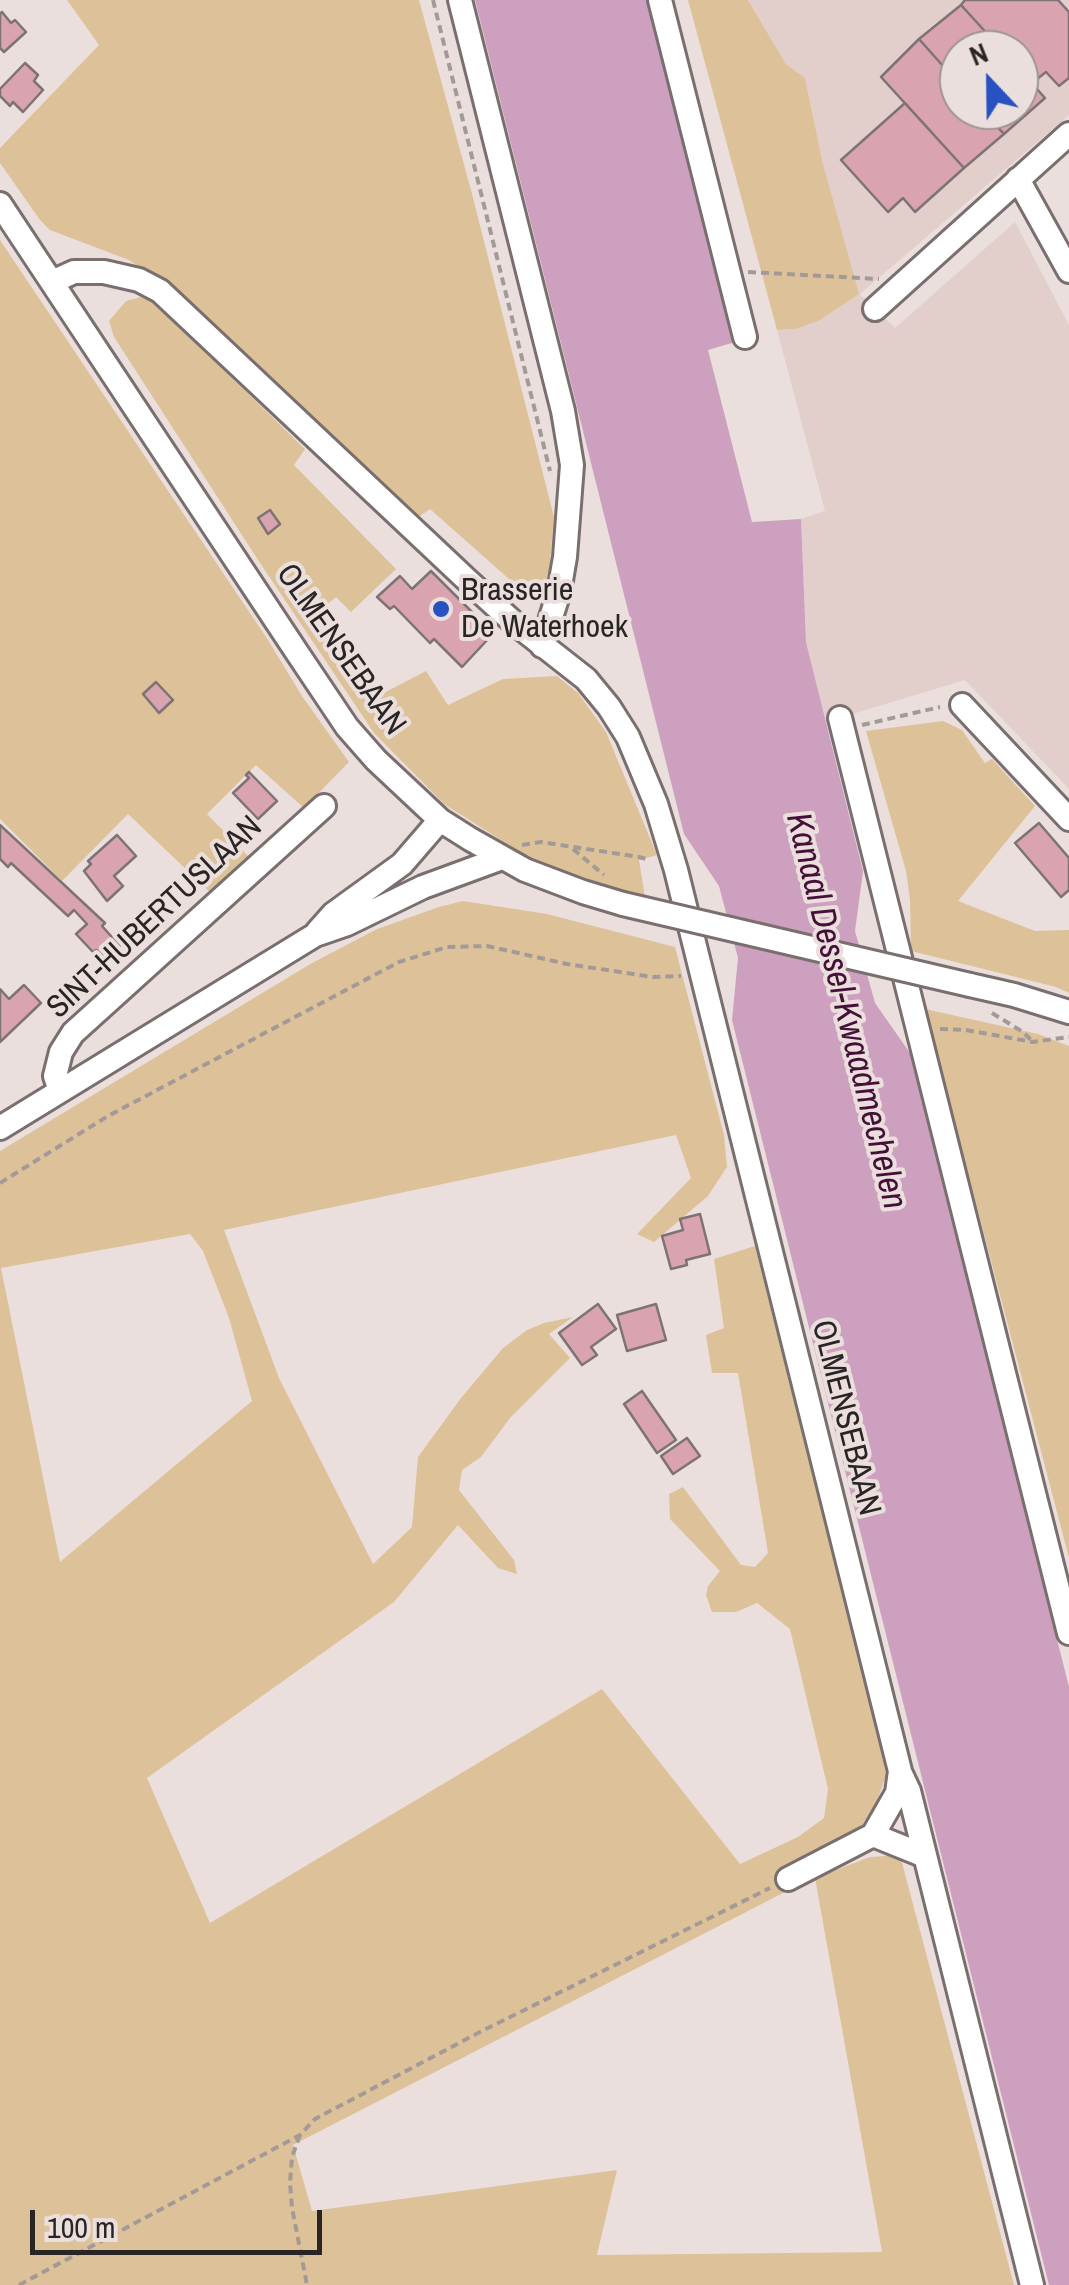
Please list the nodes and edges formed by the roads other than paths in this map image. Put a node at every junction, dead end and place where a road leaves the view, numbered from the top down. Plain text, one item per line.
1 (460, 0) edge
2 (660, 0) edge
3 (1069, 134) edge
4 (1018, 179) junction
5 (0, 204) edge
6 (1069, 271) edge
7 (52, 282) junction
8 (875, 310) dead end
9 (746, 337) dead end
10 (542, 646) junction
11 (962, 704) road end
12 (841, 724) road end
13 (324, 806) dead end
14 (1069, 818) edge
15 (440, 820) junction
16 (502, 858) junction
17 (315, 934) junction
18 (1069, 1012) edge
19 (60, 1090) junction
20 (0, 1128) edge
21 (1069, 1633) edge
22 (900, 1771) junction
23 (873, 1835) junction
24 (926, 1856) junction
25 (788, 1879) road end
26 (1032, 2285) edge

1 - 10 street
2 - 9 street
3 - 4 street
4 - 6 street
4 - 8 street
5 - 7 street, OLMENSEBAAN
7 - 10 street, OLMENSEBAAN
7 - 15 street, OLMENSEBAAN
10 - 22 street, OLMENSEBAAN
11 - 14 street
12 - 21 street
13 - 19 street, SINT-HUBERTUSLAAN
15 - 16 street, OLMENSEBAAN
15 - 17 street
16 - 17 street
16 - 18 street, OLMENSEBAAN, bridge
17 - 19 street
19 - 20 street
22 - 23 street
22 - 24 street, OLMENSEBAAN
23 - 24 street
23 - 25 street
24 - 26 street, OLMENSEBAAN

